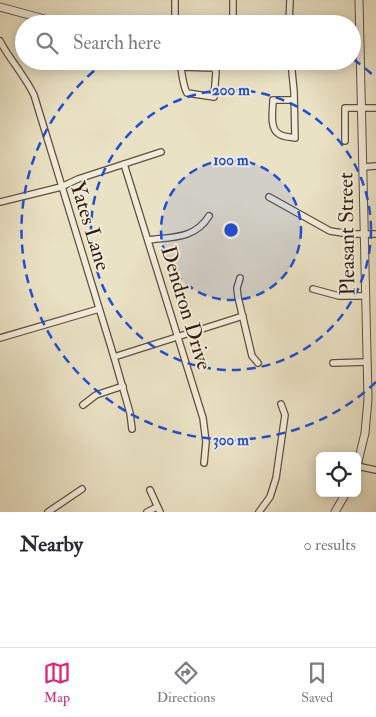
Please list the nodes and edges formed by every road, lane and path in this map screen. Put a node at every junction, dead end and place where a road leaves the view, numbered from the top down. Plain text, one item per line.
1 (175, 0) edge
2 (233, 0) edge
3 (290, 0) edge
4 (359, 0) edge
5 (0, 7) edge
6 (30, 15) edge
7 (175, 15) edge
8 (233, 15) edge
9 (290, 15) edge
10 (357, 15) edge
11 (0, 41) edge
12 (15, 64) edge
13 (19, 70) edge
14 (181, 70) edge
15 (215, 70) edge
16 (292, 70) edge
17 (359, 70) edge
18 (294, 100) junction
19 (361, 108) junction
20 (376, 108) edge
21 (345, 141) dead end
22 (161, 152) dead end
23 (124, 164) junction
24 (376, 166) edge
25 (363, 167) junction
26 (61, 187) junction
27 (269, 197) dead end
28 (0, 202) edge
29 (209, 216) dead end
30 (364, 234) junction
31 (376, 234) edge
32 (148, 240) junction
33 (240, 278) dead end
34 (312, 290) dead end
35 (366, 296) junction
36 (99, 309) junction
37 (242, 316) junction
38 (178, 336) junction
39 (0, 338) edge
40 (114, 357) junction
41 (367, 362) junction
42 (258, 363) dead end
43 (333, 363) dead end
44 (123, 386) junction
45 (281, 404) dead end
46 (83, 405) dead end
47 (132, 429) dead end
48 (360, 452) edge
49 (204, 463) dead end
50 (361, 467) edge
51 (376, 470) edge
52 (82, 489) dead end
53 (150, 490) dead end
54 (344, 497) edge
55 (159, 510) edge
56 (48, 512) edge
57 (146, 512) edge
58 (259, 512) edge
59 (335, 512) edge

1 - 7 street
2 - 8 street
3 - 9 street
4 - 10 street, Pleasant Street
5 - 6 street
11 - 12 street, Yates Lane
13 - 26 street, Yates Lane
14 - 15 street
16 - 18 street
17 - 19 street, Pleasant Street
18 - 18 street
19 - 20 street
19 - 21 street
19 - 25 street, Pleasant Street
22 - 23 street
23 - 26 street
23 - 32 street, Dendron Drive
24 - 25 street
25 - 30 street, Pleasant Street
26 - 28 street
26 - 36 street, Yates Lane
27 - 30 street
29 - 32 street
30 - 31 street
30 - 35 street, Pleasant Street
32 - 38 street, Dendron Drive
33 - 37 street
34 - 35 street
35 - 41 street, Pleasant Street
36 - 39 street
36 - 40 street, Yates Lane
37 - 38 street
37 - 42 street
38 - 40 street
38 - 49 street, Dendron Drive
40 - 44 street, Yates Lane
41 - 43 street
41 - 48 street, Pleasant Street
44 - 46 street
44 - 47 street, Yates Lane
45 - 58 street
50 - 51 street
52 - 56 street
53 - 55 street
54 - 59 street
55 - 57 street

